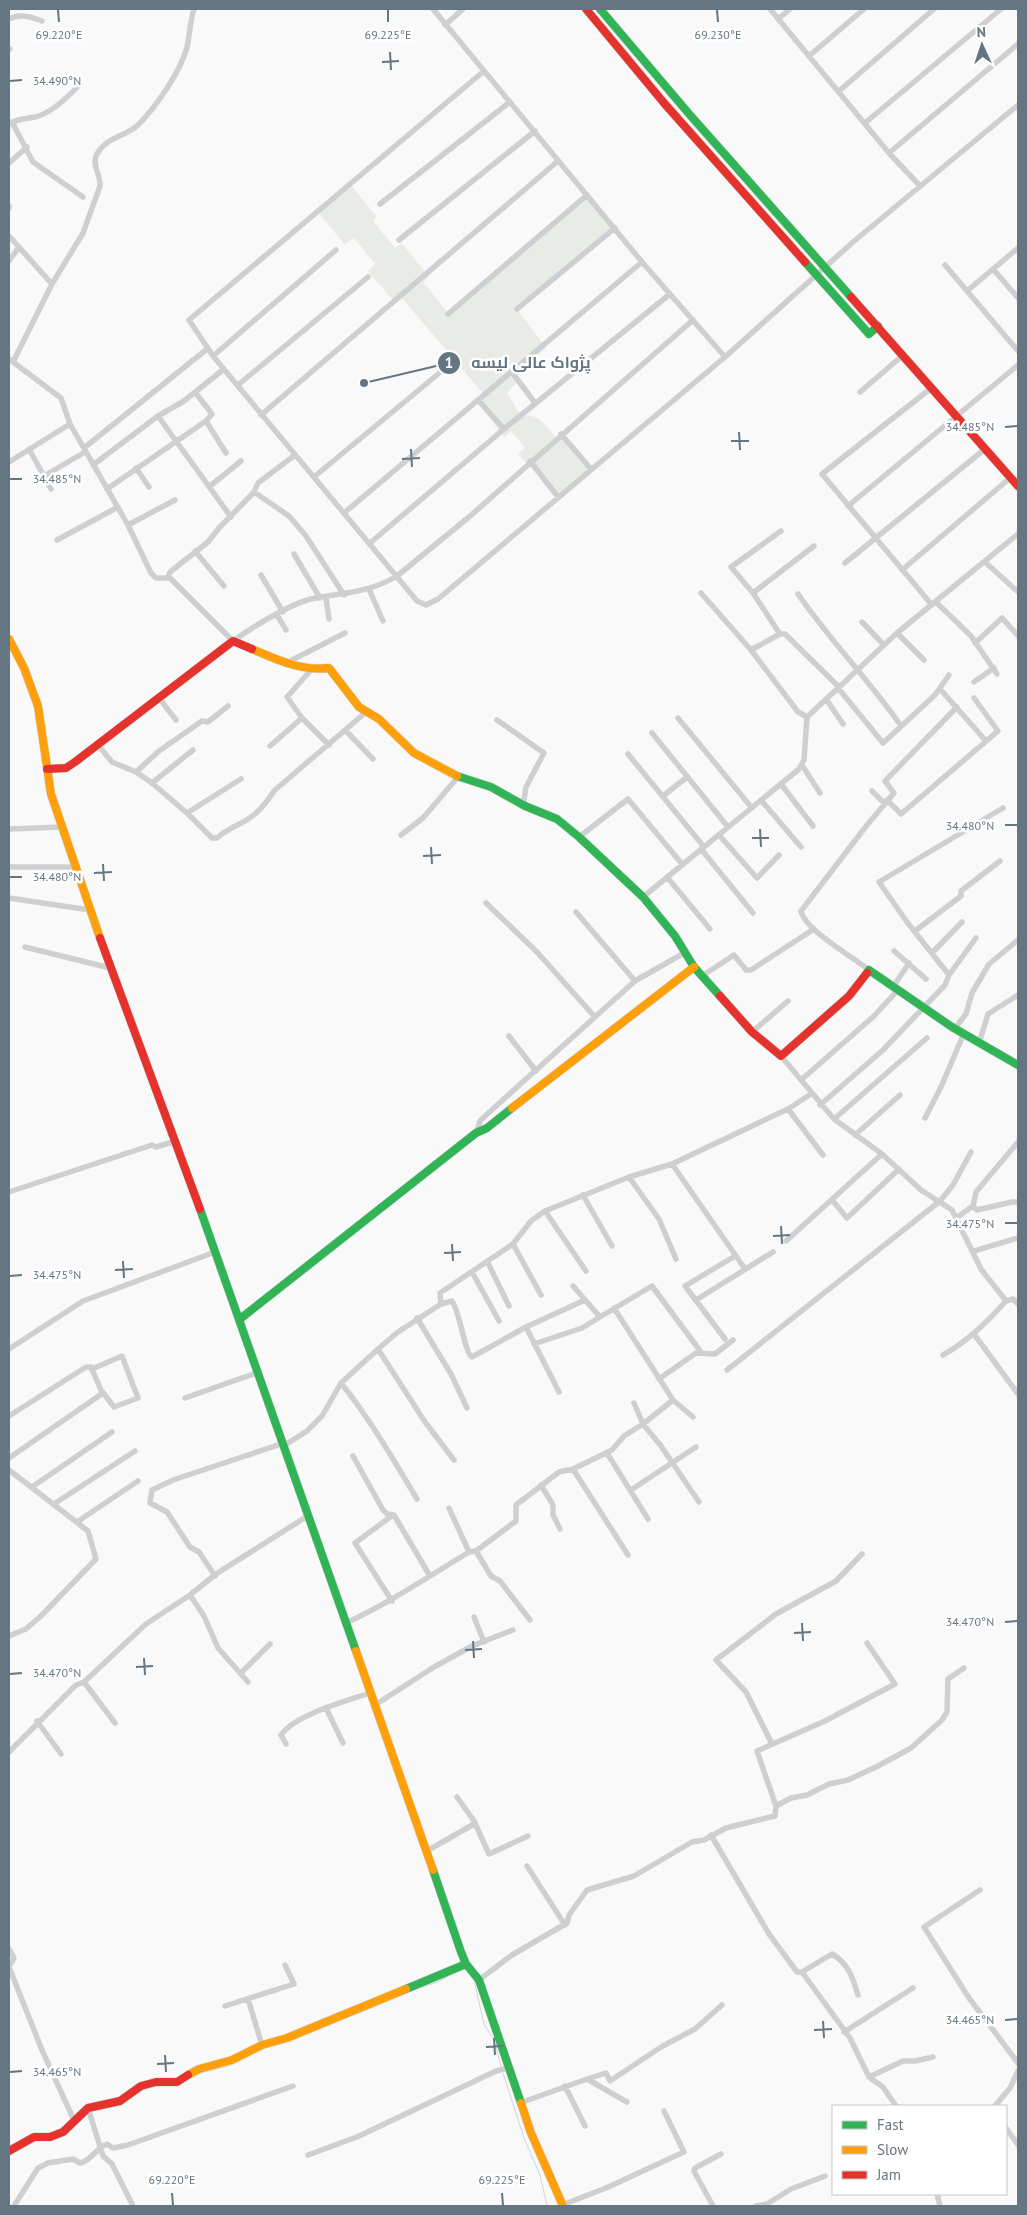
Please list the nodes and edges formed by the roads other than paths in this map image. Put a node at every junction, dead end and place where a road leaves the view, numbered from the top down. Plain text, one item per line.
1 (13, 9) edge
2 (29, 9) edge
3 (194, 9) edge
4 (433, 9) edge
5 (463, 9) edge
6 (586, 9) edge
7 (600, 9) edge
8 (770, 9) edge
9 (790, 9) edge
10 (864, 9) edge
11 (934, 9) edge
12 (1001, 9) edge
13 (29, 16) junction
14 (12, 18) edge
15 (778, 19) junction
16 (42, 21) dead end
17 (445, 25) junction
18 (1018, 44) edge
19 (809, 56) junction
20 (484, 71) junction
21 (80, 84) dead end
22 (839, 91) junction
23 (673, 95) junction
24 (510, 102) junction
25 (664, 103) junction
26 (681, 105) junction
27 (1018, 105) edge
28 (673, 112) junction
29 (10, 123) edge
30 (865, 123) junction
31 (534, 131) junction
32 (27, 147) junction
33 (889, 153) junction
34 (558, 162) junction
35 (9, 163) edge
36 (920, 186) junction
37 (587, 195) junction
38 (83, 197) dead end
39 (380, 204) dead end
40 (615, 228) junction
41 (9, 236) edge
42 (399, 240) dead end
43 (19, 247) junction
44 (1018, 248) edge
45 (336, 250) dead end
46 (9, 262) edge
47 (642, 262) junction
48 (945, 265) dead end
49 (824, 267) junction
50 (993, 269) junction
51 (817, 275) junction
52 (368, 277) dead end
53 (52, 284) junction
54 (967, 291) junction
55 (670, 294) junction
56 (1018, 298) edge
57 (517, 309) dead end
58 (448, 314) dead end
59 (693, 320) junction
60 (878, 326) junction
61 (207, 349) junction
62 (1018, 351) edge
63 (213, 356) junction
64 (902, 356) junction
65 (724, 357) junction
66 (11, 360) edge
67 (454, 360) dead end
68 (1018, 365) edge
69 (224, 369) junction
70 (511, 371) junction
71 (238, 385) junction
72 (930, 389) junction
73 (195, 392) junction
74 (860, 392) dead end
75 (479, 401) junction
76 (535, 403) junction
77 (261, 415) junction
78 (158, 416) junction
79 (956, 418) junction
80 (206, 421) junction
81 (70, 424) junction
82 (504, 429) junction
83 (561, 434) junction
84 (176, 441) junction
85 (29, 449) junction
86 (985, 449) junction
87 (84, 450) junction
88 (226, 453) dead end
89 (296, 455) junction
90 (9, 462) edge
91 (240, 462) dead end
92 (530, 462) junction
93 (93, 465) junction
94 (136, 468) junction
95 (592, 469) junction
96 (44, 476) junction
97 (314, 477) junction
98 (1010, 478) junction
99 (1018, 486) edge
100 (149, 487) dead end
101 (209, 487) junction
102 (51, 489) dead end
103 (107, 489) junction
104 (254, 492) junction
105 (558, 497) junction
106 (174, 500) dead end
107 (848, 506) junction
108 (118, 507) junction
109 (344, 513) junction
110 (231, 517) junction
111 (128, 525) junction
112 (782, 531) dead end
113 (1018, 534) edge
114 (875, 538) junction
115 (57, 540) dead end
116 (370, 543) junction
117 (814, 546) dead end
118 (194, 551) junction
119 (294, 554) dead end
120 (985, 562) junction
121 (844, 563) dead end
122 (902, 570) junction
123 (261, 575) dead end
124 (397, 576) junction
125 (168, 577) junction
126 (224, 586) dead end
127 (369, 589) junction
128 (1017, 591) edge
129 (701, 592) dead end
130 (753, 593) junction
131 (798, 594) dead end
132 (344, 596) junction
133 (323, 598) junction
134 (934, 603) junction
135 (280, 614) junction
136 (329, 619) dead end
137 (382, 621) dead end
138 (862, 622) dead end
139 (286, 630) dead end
140 (345, 633) dead end
141 (897, 633) junction
142 (780, 634) junction
143 (1018, 636) edge
144 (9, 639) edge
145 (233, 642) junction
146 (975, 643) junction
147 (884, 645) junction
148 (752, 650) junction
149 (924, 660) dead end
150 (289, 665) junction
151 (994, 668) junction
152 (311, 670) junction
153 (858, 670) junction
154 (997, 674) dead end
155 (949, 675) dead end
156 (974, 682) dead end
157 (838, 688) junction
158 (940, 689) junction
159 (159, 698) junction
160 (974, 698) dead end
161 (826, 699) junction
162 (228, 706) dead end
163 (957, 707) junction
164 (365, 713) junction
165 (807, 717) junction
166 (302, 718) junction
167 (678, 718) dead end
168 (176, 720) dead end
169 (497, 720) dead end
170 (899, 722) dead end
171 (843, 724) dead end
172 (346, 730) junction
173 (652, 733) dead end
174 (986, 741) junction
175 (98, 745) junction
176 (329, 745) junction
177 (270, 746) dead end
178 (193, 750) dead end
179 (628, 754) dead end
180 (373, 759) dead end
181 (802, 765) junction
182 (47, 769) junction
183 (136, 772) junction
184 (458, 776) junction
185 (687, 777) junction
186 (241, 779) dead end
187 (152, 783) junction
188 (781, 784) junction
189 (872, 791) dead end
190 (820, 793) dead end
191 (663, 796) junction
192 (761, 800) junction
193 (886, 802) junction
194 (523, 806) junction
195 (752, 808) junction
196 (1003, 808) dead end
197 (187, 812) junction
198 (813, 826) dead end
199 (63, 827) junction
200 (728, 827) junction
201 (9, 829) edge
202 (401, 835) dead end
203 (719, 835) junction
204 (579, 837) junction
205 (800, 847) dead end
206 (702, 848) junction
207 (779, 855) dead end
208 (1000, 861) dead end
209 (682, 864) junction
210 (9, 867) edge
211 (75, 867) junction
212 (667, 877) junction
213 (642, 897) junction
214 (9, 898) edge
215 (486, 903) dead end
216 (90, 910) junction
217 (576, 912) dead end
218 (753, 913) dead end
219 (962, 922) dead end
220 (710, 929) dead end
221 (814, 929) junction
222 (915, 931) junction
223 (976, 938) dead end
224 (1018, 940) edge
225 (25, 947) dead end
226 (894, 951) dead end
227 (684, 953) junction
228 (932, 953) junction
229 (909, 963) junction
230 (694, 967) junction
231 (110, 968) junction
232 (869, 970) junction
233 (950, 975) junction
234 (702, 976) junction
235 (926, 979) dead end
236 (635, 981) junction
237 (896, 988) junction
238 (1018, 995) edge
239 (788, 1001) dead end
240 (922, 1007) junction
241 (595, 1017) junction
242 (955, 1028) junction
243 (752, 1032) junction
244 (964, 1033) junction
245 (509, 1036) dead end
246 (927, 1038) dead end
247 (979, 1043) junction
248 (781, 1056) junction
249 (1018, 1065) edge
250 (536, 1071) junction
251 (801, 1080) junction
252 (811, 1094) junction
253 (900, 1095) dead end
254 (820, 1105) junction
255 (788, 1110) junction
256 (925, 1118) dead end
257 (834, 1119) junction
258 (476, 1133) junction
259 (855, 1135) junction
260 (176, 1141) junction
261 (1018, 1142) edge
262 (970, 1152) dead end
263 (882, 1154) junction
264 (824, 1155) dead end
265 (672, 1164) junction
266 (899, 1169) junction
267 (628, 1177) junction
268 (9, 1192) edge
269 (583, 1194) junction
270 (832, 1200) junction
271 (940, 1201) junction
272 (1018, 1202) edge
273 (973, 1206) junction
274 (545, 1211) junction
275 (956, 1218) junction
276 (1018, 1238) edge
277 (786, 1241) dead end
278 (513, 1244) junction
279 (612, 1246) dead end
280 (974, 1250) junction
281 (215, 1252) junction
282 (774, 1252) dead end
283 (735, 1256) junction
284 (676, 1258) dead end
285 (488, 1263) junction
286 (745, 1269) junction
287 (586, 1271) dead end
288 (472, 1272) junction
289 (573, 1286) dead end
290 (540, 1295) dead end
291 (585, 1300) junction
292 (696, 1300) junction
293 (1014, 1300) edge
294 (441, 1304) junction
295 (509, 1306) dead end
296 (614, 1308) junction
297 (600, 1317) junction
298 (417, 1318) junction
299 (240, 1319) junction
300 (499, 1321) dead end
301 (526, 1327) junction
302 (974, 1334) junction
303 (725, 1339) dead end
304 (733, 1340) dead end
305 (534, 1344) junction
306 (9, 1349) edge
307 (378, 1349) junction
308 (701, 1352) junction
309 (943, 1355) dead end
310 (92, 1369) junction
311 (726, 1370) dead end
312 (259, 1372) junction
313 (659, 1380) junction
314 (341, 1383) junction
315 (558, 1392) dead end
316 (103, 1393) junction
317 (1018, 1394) edge
318 (185, 1398) dead end
319 (673, 1400) junction
320 (634, 1404) dead end
321 (467, 1408) dead end
322 (9, 1416) edge
323 (693, 1417) dead end
324 (644, 1424) junction
325 (112, 1432) dead end
326 (285, 1444) junction
327 (696, 1447) dead end
328 (134, 1451) dead end
329 (607, 1453) junction
330 (353, 1456) dead end
331 (9, 1458) edge
332 (454, 1460) dead end
333 (672, 1463) junction
334 (573, 1469) junction
335 (9, 1470) edge
336 (138, 1481) dead end
337 (541, 1484) junction
338 (32, 1487) junction
339 (631, 1490) junction
340 (417, 1499) dead end
341 (699, 1502) dead end
342 (54, 1504) junction
343 (448, 1508) dead end
344 (309, 1515) junction
345 (393, 1515) junction
346 (648, 1520) dead end
347 (77, 1522) junction
348 (560, 1529) dead end
349 (476, 1551) junction
350 (469, 1552) junction
351 (862, 1554) dead end
352 (628, 1555) dead end
353 (215, 1576) junction
354 (430, 1576) junction
355 (190, 1596) junction
356 (392, 1601) junction
357 (474, 1617) dead end
358 (530, 1620) dead end
359 (346, 1623) junction
360 (513, 1630) dead end
361 (9, 1636) edge
362 (484, 1642) junction
363 (868, 1643) dead end
364 (270, 1644) dead end
365 (964, 1668) dead end
366 (241, 1673) junction
367 (84, 1682) junction
368 (248, 1682) dead end
369 (370, 1693) junction
370 (376, 1705) junction
371 (326, 1708) junction
372 (37, 1721) junction
373 (115, 1722) dead end
374 (343, 1743) dead end
375 (286, 1744) dead end
376 (772, 1744) junction
377 (9, 1752) edge
378 (60, 1754) dead end
379 (457, 1797) dead end
380 (776, 1806) junction
381 (474, 1824) junction
382 (528, 1836) dead end
383 (711, 1836) junction
384 (427, 1851) junction
385 (527, 1866) dead end
386 (980, 1890) dead end
387 (565, 1925) junction
388 (9, 1949) edge
389 (466, 1964) junction
390 (285, 1965) dead end
391 (9, 1967) edge
392 (802, 1972) junction
393 (479, 1980) junction
394 (913, 1988) dead end
395 (858, 1995) dead end
396 (248, 1998) junction
397 (225, 2006) dead end
398 (722, 2006) dead end
399 (844, 2032) junction
400 (262, 2045) junction
401 (933, 2057) dead end
402 (1018, 2063) edge
403 (508, 2068) junction
404 (1018, 2071) edge
405 (869, 2077) junction
406 (587, 2079) junction
407 (293, 2086) dead end
408 (566, 2086) junction
409 (627, 2102) dead end
410 (520, 2103) junction
411 (895, 2105) edge
412 (996, 2105) edge
413 (88, 2108) junction
414 (664, 2112) dead end
415 (76, 2119) junction
416 (585, 2126) dead end
417 (1007, 2129) edge
418 (1018, 2145) edge
419 (99, 2147) junction
420 (9, 2151) edge
421 (721, 2154) dead end
422 (308, 2156) dead end
423 (825, 2176) dead end
424 (562, 2205) edge
425 (14, 2206) edge
426 (133, 2206) edge
427 (713, 2206) edge
428 (756, 2206) edge

1 - 14 street
2 - 13 street
3 - 53 street
4 - 17 street
5 - 17 street
6 - 25 street
7 - 23 street
8 - 15 street
9 - 15 street
10 - 19 street
11 - 22 street
12 - 30 street
13 - 14 street
13 - 16 street
15 - 19 street
17 - 20 street
18 - 33 street
19 - 22 street
20 - 24 street
20 - 61 street
21 - 29 street
22 - 30 street
23 - 25 street
23 - 26 street
24 - 31 street
24 - 39 street
25 - 28 street
26 - 28 street
26 - 49 street
27 - 36 street
28 - 51 street
29 - 32 street
30 - 33 street
31 - 34 street
31 - 42 street
32 - 35 street
32 - 38 street
33 - 36 street
34 - 37 street
34 - 77 street
36 - 49 street
37 - 40 street
37 - 58 street
40 - 47 street
40 - 57 street
41 - 43 street
43 - 46 street
43 - 53 street
44 - 50 street
45 - 63 street
47 - 55 street
47 - 70 street
48 - 54 street
49 - 51 street
49 - 60 street
50 - 54 street
50 - 56 street
51 - 60 street
51 - 65 street
52 - 71 street
53 - 66 street
54 - 62 street
55 - 59 street
55 - 76 street
59 - 65 street
59 - 83 street
60 - 64 street
61 - 63 street
61 - 87 street
63 - 69 street
64 - 72 street
64 - 74 street
65 - 95 street
66 - 81 street
67 - 97 street
68 - 79 street
69 - 71 street
69 - 73 street
70 - 75 street
70 - 76 street
71 - 77 street
72 - 79 street
72 - 107 street
73 - 78 street
73 - 80 street
75 - 82 street
75 - 109 street
76 - 82 street
77 - 89 street
78 - 84 street
78 - 93 street
79 - 86 street
79 - 107 street
80 - 84 street
80 - 88 street
81 - 85 street
81 - 87 street
82 - 116 street
83 - 92 street
83 - 95 street
84 - 94 street
84 - 101 street
85 - 90 street
85 - 96 street
86 - 98 street
86 - 114 street
87 - 93 street
87 - 96 street
89 - 97 street
89 - 104 street
91 - 101 street
92 - 105 street
92 - 124 street
93 - 103 street
94 - 100 street
94 - 103 street
95 - 105 street
96 - 102 street
97 - 109 street
98 - 99 street
98 - 122 street
101 - 110 street
103 - 108 street
104 - 110 street
104 - 132 street
105 - 124 street
106 - 111 street
107 - 114 street
108 - 111 street
108 - 115 street
109 - 116 street
110 - 118 street
111 - 125 street
112 - 130 street
113 - 120 street
114 - 121 street
114 - 122 street
116 - 124 street
117 - 130 street
118 - 125 street
118 - 126 street
119 - 133 street
120 - 128 street
120 - 134 street
122 - 134 street
123 - 135 street
124 - 127 street
125 - 145 street
127 - 132 street
127 - 137 street
129 - 148 street
130 - 142 street
131 - 153 street
132 - 133 street
133 - 135 street
133 - 136 street
134 - 141 street
134 - 146 street
135 - 139 street
135 - 145 street
138 - 147 street
140 - 150 street
141 - 147 street
141 - 149 street
142 - 148 street
142 - 157 street
143 - 146 street
144 - 182 street
145 - 150 street
145 - 159 street
146 - 151 street
147 - 153 street
148 - 165 street
150 - 152 street
151 - 154 street
151 - 156 street
152 - 164 street
152 - 166 street
153 - 157 street
153 - 170 street
155 - 158 street
157 - 158 street
157 - 161 street
158 - 163 street
159 - 168 street
159 - 175 street
160 - 174 street
161 - 165 street
161 - 171 street
162 - 183 street
163 - 174 street
163 - 193 street
164 - 172 street
164 - 184 street
165 - 181 street
166 - 176 street
166 - 177 street
167 - 195 street
169 - 194 street
172 - 176 street
172 - 180 street
173 - 185 street
174 - 193 street
175 - 182 street
175 - 183 street
176 - 197 street
178 - 187 street
179 - 191 street
181 - 188 street
181 - 190 street
182 - 199 street
183 - 187 street
184 - 194 street
184 - 202 street
185 - 191 street
185 - 200 street
186 - 197 street
187 - 197 street
188 - 192 street
188 - 198 street
189 - 193 street
191 - 206 street
192 - 195 street
192 - 205 street
193 - 221 street
194 - 204 street
195 - 200 street
196 - 222 street
199 - 201 street
199 - 211 street
200 - 203 street
203 - 206 street
203 - 207 street
204 - 209 street
204 - 213 street
206 - 209 street
206 - 218 street
208 - 222 street
209 - 212 street
210 - 211 street
211 - 216 street
212 - 213 street
212 - 220 street
213 - 227 street
214 - 216 street
215 - 241 street
216 - 231 street
217 - 236 street
219 - 228 street
221 - 232 street
221 - 234 street
222 - 228 street
223 - 233 street
224 - 242 street
225 - 231 street
226 - 229 street
227 - 230 street
227 - 236 street
228 - 233 street
229 - 235 street
229 - 237 street
230 - 234 street
230 - 258 street
231 - 260 street
232 - 237 street
232 - 248 street
233 - 240 street
234 - 243 street
236 - 241 street
237 - 240 street
237 - 251 street
238 - 247 street
239 - 243 street
240 - 242 street
240 - 254 street
241 - 250 street
242 - 244 street
243 - 248 street
244 - 247 street
244 - 256 street
245 - 250 street
246 - 257 street
247 - 249 street
248 - 251 street
250 - 258 street
251 - 252 street
252 - 254 street
252 - 255 street
253 - 259 street
254 - 257 street
255 - 264 street
255 - 265 street
257 - 259 street
258 - 299 street
259 - 263 street
260 - 268 street
260 - 281 street
261 - 273 street
262 - 271 street
263 - 266 street
263 - 270 street
265 - 267 street
265 - 283 street
266 - 270 street
266 - 271 street
267 - 269 street
267 - 284 street
269 - 274 street
269 - 279 street
270 - 277 street
271 - 275 street
271 - 311 street
272 - 273 street
273 - 275 street
274 - 278 street
274 - 287 street
275 - 280 street
276 - 280 street
278 - 285 street
278 - 290 street
280 - 293 street
281 - 299 street
281 - 306 street
282 - 286 street
283 - 286 street
283 - 292 street
285 - 288 street
285 - 295 street
286 - 292 street
288 - 294 street
288 - 300 street
289 - 291 street
291 - 297 street
291 - 301 street
292 - 303 street
293 - 302 street
294 - 298 street
294 - 301 street
296 - 297 street
296 - 308 street
296 - 313 street
297 - 305 street
298 - 307 street
298 - 321 street
299 - 312 street
301 - 305 street
302 - 309 street
302 - 317 street
304 - 308 street
305 - 315 street
307 - 314 street
307 - 332 street
308 - 313 street
310 - 316 street
310 - 316 street
310 - 322 street
312 - 318 street
312 - 326 street
313 - 319 street
314 - 326 street
314 - 340 street
316 - 331 street
319 - 323 street
319 - 324 street
320 - 324 street
324 - 329 street
324 - 333 street
325 - 338 street
326 - 344 street
326 - 353 street
327 - 333 street
328 - 342 street
329 - 334 street
329 - 339 street
330 - 345 street
333 - 339 street
333 - 341 street
334 - 337 street
334 - 352 street
335 - 338 street
336 - 347 street
337 - 348 street
337 - 349 street
338 - 342 street
339 - 346 street
342 - 347 street
343 - 350 street
344 - 353 street
344 - 359 street
345 - 354 street
345 - 356 street
347 - 361 street
349 - 350 street
349 - 358 street
350 - 354 street
351 - 376 street
353 - 355 street
354 - 356 street
355 - 366 street
355 - 367 street
356 - 359 street
357 - 362 street
359 - 369 street
360 - 362 street
362 - 370 street
363 - 376 street
364 - 366 street
365 - 380 street
366 - 368 street
367 - 372 street
367 - 373 street
369 - 370 street
369 - 371 street
370 - 384 street
371 - 374 street
371 - 375 street
372 - 377 street
372 - 378 street
376 - 380 street
379 - 381 street
380 - 383 street
381 - 382 street
381 - 384 street
383 - 387 street
383 - 392 street
384 - 389 street
385 - 387 street
386 - 402 street
387 - 393 street
388 - 391 street
389 - 393 street
389 - 400 street
390 - 396 street
391 - 415 street
392 - 395 street
392 - 399 street
393 - 403 street
394 - 399 street
396 - 397 street
396 - 400 street
398 - 406 street
399 - 405 street
400 - 413 street
401 - 405 street
403 - 410 street
403 - 422 street
404 - 412 street
405 - 411 street
406 - 408 street
406 - 409 street
407 - 419 street
408 - 410 street
408 - 416 street
410 - 424 street
413 - 415 street
413 - 419 street
414 - 424 street
415 - 420 street
417 - 418 street
419 - 425 street
419 - 426 street
421 - 427 street
423 - 428 street

